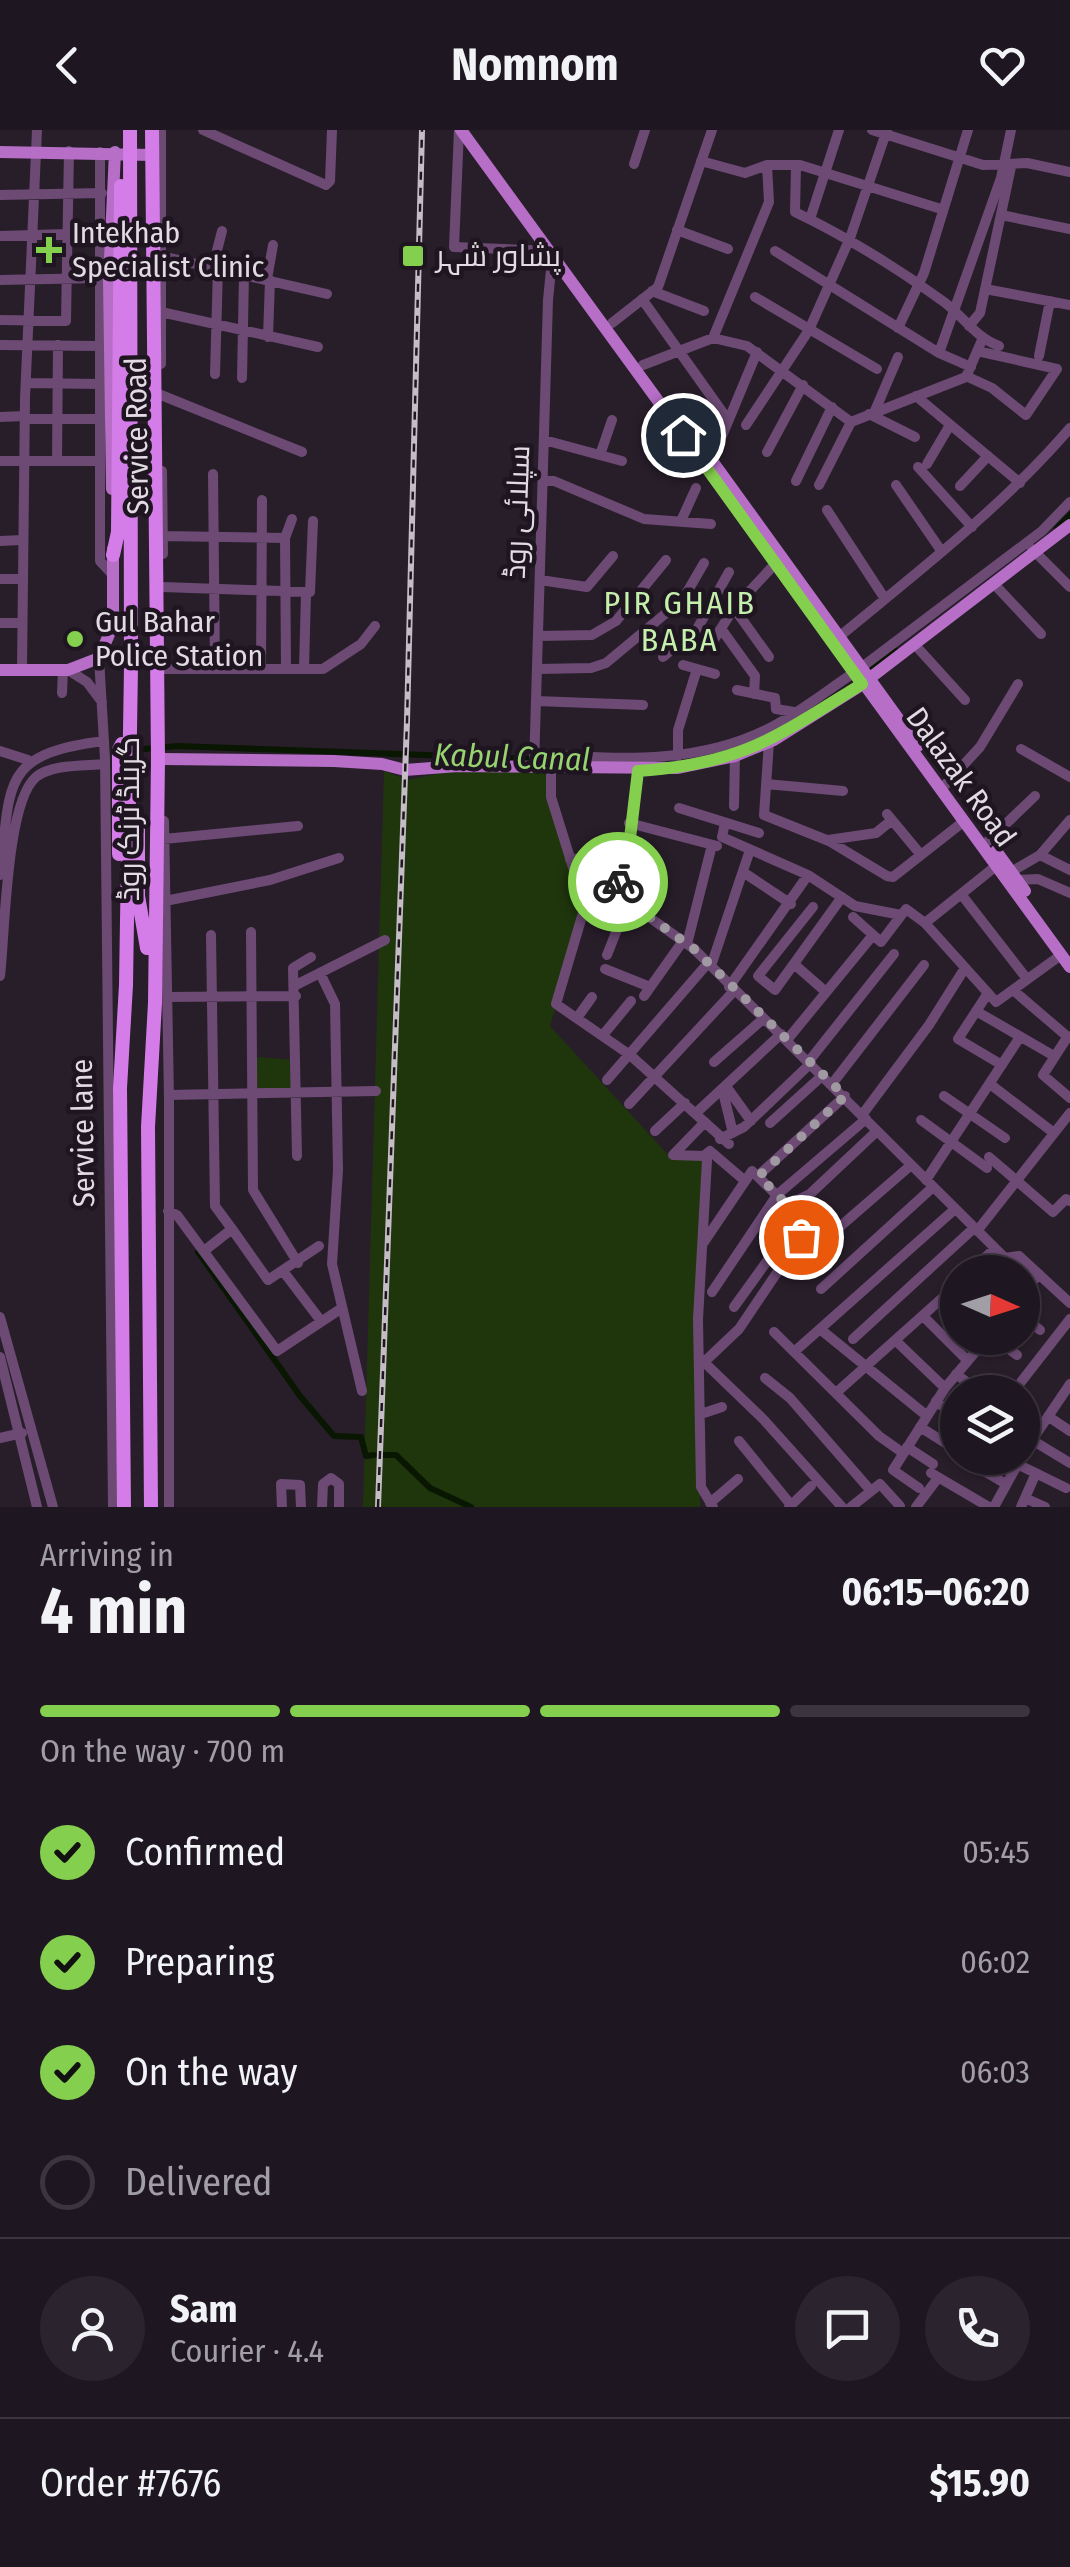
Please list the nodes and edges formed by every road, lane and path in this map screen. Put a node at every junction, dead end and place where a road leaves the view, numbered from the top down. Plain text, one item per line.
1 (37, 130) edge
2 (122, 130) edge
3 (130, 130) edge
4 (152, 130) edge
5 (161, 130) edge
6 (202, 130) edge
7 (332, 130) edge
8 (460, 130) edge
9 (470, 130) edge
10 (645, 130) edge
11 (838, 130) edge
12 (872, 130) edge
13 (968, 130) edge
14 (1012, 130) edge
15 (708, 131) edge
16 (886, 132) edge
17 (34, 150) junction
18 (69, 151) junction
19 (0, 152) edge
20 (112, 152) junction
21 (152, 155) junction
22 (959, 157) junction
23 (702, 161) junction
24 (634, 164) dead end
25 (767, 165) junction
26 (796, 165) junction
27 (1008, 166) junction
28 (1070, 172) edge
29 (824, 173) junction
30 (866, 188) junction
31 (102, 193) junction
32 (68, 194) junction
33 (0, 195) edge
34 (32, 195) junction
35 (153, 209) junction
36 (941, 209) junction
37 (120, 214) junction
38 (1001, 215) junction
39 (810, 219) junction
40 (1070, 229) edge
41 (677, 230) junction
42 (222, 231) dead end
43 (101, 234) junction
44 (153, 234) junction
45 (68, 235) junction
46 (118, 235) junction
47 (0, 236) edge
48 (30, 237) junction
49 (850, 238) junction
50 (273, 245) dead end
51 (728, 250) dead end
52 (775, 251) dead end
53 (555, 253) junction
54 (161, 256) junction
55 (216, 267) junction
56 (244, 274) junction
57 (100, 278) junction
58 (68, 279) junction
59 (0, 280) edge
60 (269, 280) junction
61 (29, 281) junction
62 (829, 284) junction
63 (919, 284) junction
64 (985, 288) junction
65 (328, 294) dead end
66 (647, 295) junction
67 (755, 297) dead end
68 (1050, 301) junction
69 (1070, 305) edge
70 (598, 310) junction
71 (704, 311) dead end
72 (161, 312) junction
73 (957, 312) junction
74 (0, 320) edge
75 (28, 321) junction
76 (612, 324) junction
77 (217, 326) junction
78 (969, 326) junction
79 (898, 328) junction
80 (808, 330) junction
81 (244, 332) junction
82 (268, 337) junction
83 (713, 338) junction
84 (0, 345) edge
85 (27, 345) junction
86 (980, 345) junction
87 (58, 346) junction
88 (100, 346) junction
89 (318, 346) dead end
90 (999, 346) dead end
91 (680, 348) junction
92 (757, 352) junction
93 (939, 352) junction
94 (631, 356) junction
95 (1039, 356) dead end
96 (898, 357) dead end
97 (643, 365) junction
98 (780, 367) junction
99 (877, 369) dead end
100 (968, 371) junction
101 (215, 374) dead end
102 (242, 378) dead end
103 (26, 382) junction
104 (58, 383) junction
105 (100, 384) junction
106 (803, 384) junction
107 (161, 396) junction
108 (916, 396) junction
109 (832, 407) junction
110 (872, 414) junction
111 (0, 417) edge
112 (25, 418) junction
113 (58, 419) junction
114 (100, 419) junction
115 (612, 420) dead end
116 (728, 420) junction
117 (851, 422) junction
118 (950, 424) junction
119 (746, 425) dead end
120 (1070, 428) edge
121 (915, 437) dead end
122 (544, 440) junction
123 (302, 452) dead end
124 (767, 452) dead end
125 (600, 455) junction
126 (988, 456) junction
127 (708, 460) junction
128 (0, 461) edge
129 (24, 461) junction
130 (57, 461) junction
131 (100, 461) junction
132 (622, 461) dead end
133 (214, 474) dead end
134 (543, 481) junction
135 (796, 481) dead end
136 (1020, 483) junction
137 (819, 485) dead end
138 (896, 485) dead end
139 (960, 486) dead end
140 (696, 488) dead end
141 (262, 500) dead end
142 (1070, 502) edge
143 (827, 510) dead end
144 (292, 519) dead end
145 (312, 521) dead end
146 (680, 522) junction
147 (711, 524) dead end
148 (1070, 524) edge
149 (972, 527) junction
150 (163, 536) junction
151 (213, 537) junction
152 (261, 538) junction
153 (285, 538) junction
154 (0, 540) edge
155 (23, 540) junction
156 (1032, 548) junction
157 (942, 552) junction
158 (113, 555) junction
159 (613, 556) dead end
160 (666, 560) dead end
161 (704, 562) dead end
162 (774, 565) junction
163 (729, 572) dead end
164 (113, 575) junction
165 (22, 579) junction
166 (0, 580) edge
167 (540, 580) junction
168 (995, 584) junction
169 (1070, 587) edge
170 (162, 588) junction
171 (213, 589) junction
172 (262, 591) junction
173 (286, 592) junction
174 (306, 592) junction
175 (884, 600) junction
176 (734, 608) junction
177 (0, 623) edge
178 (22, 623) junction
179 (376, 626) dead end
180 (722, 630) junction
181 (1041, 634) dead end
182 (538, 636) junction
183 (840, 636) junction
184 (713, 642) dead end
185 (916, 646) junction
186 (662, 657) dead end
187 (769, 657) dead end
188 (100, 658) junction
189 (683, 665) dead end
190 (163, 669) junction
191 (215, 669) junction
192 (261, 669) junction
193 (286, 669) junction
194 (304, 669) junction
195 (537, 669) junction
196 (697, 669) junction
197 (0, 670) edge
198 (22, 670) junction
199 (66, 670) junction
200 (714, 674) dead end
201 (862, 675) junction
202 (1018, 684) dead end
203 (737, 690) dead end
204 (62, 693) dead end
205 (754, 694) junction
206 (536, 700) junction
207 (964, 700) dead end
208 (103, 703) junction
209 (644, 705) dead end
210 (795, 712) junction
211 (769, 742) junction
212 (105, 743) junction
213 (1022, 749) dead end
214 (0, 751) edge
215 (160, 751) junction
216 (678, 756) junction
217 (735, 756) junction
218 (28, 760) junction
219 (105, 762) junction
220 (534, 763) junction
221 (551, 768) junction
222 (638, 771) junction
223 (1070, 777) edge
224 (766, 784) junction
225 (945, 785) junction
226 (844, 790) dead end
227 (1036, 796) dead end
228 (112, 803) junction
229 (734, 806) dead end
230 (679, 808) dead end
231 (1070, 820) edge
232 (963, 822) junction
233 (725, 823) junction
234 (630, 824) junction
235 (298, 826) dead end
236 (759, 834) dead end
237 (164, 839) junction
238 (828, 840) junction
239 (988, 841) junction
240 (750, 850) junction
241 (921, 854) junction
242 (1040, 855) junction
243 (627, 856) junction
244 (339, 858) dead end
245 (570, 859) junction
246 (996, 866) junction
247 (1070, 870) edge
248 (112, 871) junction
249 (743, 872) junction
250 (0, 875) edge
251 (808, 875) junction
252 (1014, 876) junction
253 (615, 892) junction
254 (581, 893) junction
255 (1070, 893) edge
256 (961, 894) junction
257 (842, 897) junction
258 (165, 901) junction
259 (628, 902) junction
260 (791, 904) junction
261 (813, 907) dead end
262 (901, 915) junction
263 (853, 917) dead end
264 (925, 923) junction
265 (250, 932) dead end
266 (211, 935) dead end
267 (873, 935) junction
268 (385, 940) dead end
269 (685, 942) junction
270 (894, 954) dead end
271 (1066, 954) edge
272 (607, 955) dead end
273 (311, 956) dead end
274 (709, 964) junction
275 (794, 964) junction
276 (924, 965) dead end
277 (1070, 967) edge
278 (965, 968) junction
279 (605, 969) dead end
280 (321, 975) junction
281 (0, 976) edge
282 (162, 976) junction
283 (1027, 979) junction
284 (731, 990) junction
285 (1013, 990) junction
286 (296, 991) junction
287 (826, 992) junction
288 (988, 993) junction
289 (168, 997) junction
290 (252, 997) junction
291 (592, 997) dead end
292 (213, 998) junction
293 (631, 1000) dead end
294 (976, 1012) junction
295 (577, 1018) junction
296 (763, 1019) junction
297 (603, 1035) junction
298 (784, 1037) junction
299 (1020, 1037) junction
300 (1069, 1037) edge
301 (120, 1050) junction
302 (630, 1055) junction
303 (1054, 1056) junction
304 (714, 1062) dead end
305 (810, 1062) junction
306 (1002, 1065) junction
307 (656, 1076) junction
308 (607, 1080) dead end
309 (828, 1080) junction
310 (990, 1084) junction
311 (114, 1088) junction
312 (726, 1090) junction
313 (376, 1091) dead end
314 (252, 1092) junction
315 (295, 1092) junction
316 (336, 1092) junction
317 (169, 1095) junction
318 (215, 1095) junction
319 (845, 1096) junction
320 (944, 1096) dead end
321 (1070, 1098) edge
322 (685, 1103) junction
323 (629, 1104) dead end
324 (696, 1113) junction
325 (1070, 1113) edge
326 (971, 1114) junction
327 (864, 1117) junction
328 (751, 1120) junction
329 (921, 1120) dead end
330 (706, 1122) junction
331 (770, 1124) dead end
332 (148, 1127) junction
333 (655, 1131) dead end
334 (877, 1131) junction
335 (1054, 1134) junction
336 (727, 1138) junction
337 (1005, 1138) dead end
338 (952, 1142) junction
339 (838, 1143) junction
340 (297, 1156) dead end
341 (704, 1156) junction
342 (850, 1158) junction
343 (910, 1166) junction
344 (759, 1176) junction
345 (744, 1180) junction
346 (1017, 1180) junction
347 (929, 1183) junction
348 (706, 1192) junction
349 (776, 1195) junction
350 (1070, 1200) edge
351 (728, 1204) junction
352 (787, 1205) junction
353 (955, 1209) junction
354 (168, 1211) junction
355 (796, 1221) junction
356 (232, 1229) junction
357 (975, 1230) junction
358 (704, 1243) junction
359 (319, 1246) dead end
360 (995, 1248) junction
361 (813, 1250) dead end
362 (204, 1251) junction
363 (988, 1255) edge
364 (1002, 1255) edge
365 (767, 1260) junction
366 (298, 1263) junction
367 (780, 1270) junction
368 (283, 1271) junction
369 (1040, 1274) edge
370 (821, 1289) dead end
371 (712, 1292) dead end
372 (940, 1301) edge
373 (1070, 1303) edge
374 (734, 1306) dead end
375 (342, 1308) junction
376 (118, 1315) junction
377 (924, 1316) junction
378 (0, 1318) edge
379 (1070, 1319) edge
380 (321, 1320) junction
381 (820, 1329) junction
382 (774, 1332) dead end
383 (853, 1339) dead end
384 (896, 1341) junction
385 (794, 1352) junction
386 (972, 1355) edge
387 (0, 1357) edge
388 (967, 1360) junction
389 (704, 1365) junction
390 (866, 1367) junction
391 (2, 1374) edge
392 (956, 1374) edge
393 (1027, 1375) edge
394 (765, 1378) dead end
395 (940, 1383) edge
396 (1070, 1384) edge
397 (362, 1391) dead end
398 (837, 1392) junction
399 (940, 1395) edge
400 (1065, 1400) edge
401 (936, 1401) junction
402 (940, 1404) edge
403 (722, 1407) dead end
404 (701, 1414) junction
405 (927, 1416) junction
406 (1049, 1416) junction
407 (920, 1427) junction
408 (1040, 1429) edge
409 (1070, 1431) edge
410 (22, 1433) junction
411 (0, 1438) edge
412 (739, 1441) dead end
413 (940, 1441) edge
414 (1040, 1445) edge
415 (905, 1450) junction
416 (1070, 1463) edge
417 (934, 1472) junction
418 (992, 1475) edge
419 (1010, 1475) edge
420 (1036, 1475) edge
421 (1038, 1475) edge
422 (738, 1479) dead end
423 (1006, 1484) junction
424 (811, 1486) dead end
425 (919, 1488) dead end
426 (1066, 1488) dead end
427 (871, 1491) junction
428 (1023, 1502) edge
429 (711, 1505) edge
430 (858, 1505) edge
431 (790, 1506) edge
432 (900, 1506) edge
433 (37, 1507) edge
434 (53, 1507) edge
435 (113, 1507) edge
436 (124, 1507) edge
437 (152, 1507) edge
438 (169, 1507) edge
439 (282, 1507) edge
440 (301, 1507) edge
441 (322, 1507) edge
442 (339, 1507) edge
443 (842, 1507) edge
444 (916, 1507) edge
445 (992, 1507) edge
446 (1045, 1507) edge

1 - 17 street
2 - 20 highway
3 - 301 highway, گرینڈ ٹرنک روڈ
4 - 21 highway, گرینڈ ٹرنک روڈ
5 - 54 street, Service Road
6 - 7 street
8 - 53 main road, Dalazak Road
8 - 53 street
9 - 53 main road, Dalazak Road
10 - 24 street
11 - 29 street
12 - 16 street
13 - 22 street
14 - 27 street
15 - 23 street
16 - 22 street
16 - 30 street
17 - 18 main road
17 - 19 main road
17 - 34 street
18 - 20 main road
18 - 32 street
20 - 21 main road
20 - 31 street
20 - 37 highway
20 - 158 main road
21 - 35 highway, گرینڈ ٹرنک روڈ
22 - 27 street
22 - 36 street
23 - 25 street
23 - 41 street
25 - 26 street
25 - 83 street
26 - 29 street
26 - 39 street
27 - 28 street
27 - 38 street
27 - 73 street
29 - 30 street
29 - 39 street
30 - 36 street
30 - 49 street
31 - 32 street
31 - 43 street
32 - 34 street
32 - 45 street
33 - 34 street
34 - 48 street
35 - 37 highway
35 - 44 highway, گرینڈ ٹرنک روڈ
36 - 63 street
37 - 46 highway
38 - 40 street
38 - 64 street
39 - 49 street
41 - 51 street
41 - 66 street
42 - 55 street
43 - 45 street
43 - 57 street
44 - 46 highway
44 - 215 highway, گرینڈ ٹرنک روڈ
45 - 48 street
45 - 58 street
46 - 158 highway
47 - 48 street
48 - 61 street
49 - 62 street
49 - 63 street
50 - 60 street
52 - 62 street
53 - 70 main road, Dalazak Road
53 - 122 street, سپلائی روڈ
54 - 55 street
54 - 72 street, Service Road
55 - 56 street
55 - 77 street
56 - 60 street
56 - 81 street
57 - 58 street
57 - 88 street
58 - 61 street
58 - 75 street
59 - 61 street
60 - 65 street
60 - 82 street
61 - 75 street
62 - 79 street
62 - 80 street
63 - 73 street
63 - 79 street
64 - 68 street
64 - 78 street
66 - 71 street
66 - 76 street
66 - 91 street
67 - 80 street
68 - 69 street
68 - 95 street
70 - 76 main road, Dalazak Road
70 - 94 main road, Dalazak Road
72 - 77 street
72 - 107 street, Service Road
73 - 78 street
73 - 93 street
74 - 75 street
75 - 85 street
76 - 94 main road, Dalazak Road
77 - 81 street
77 - 101 street
78 - 86 street
79 - 93 street
80 - 98 street
80 - 99 street
81 - 82 street
81 - 102 street
82 - 89 street
83 - 91 street
83 - 92 street
84 - 85 street
85 - 87 street
85 - 103 street
86 - 90 street
86 - 100 street
86 - 100 street
87 - 88 street
87 - 104 street
88 - 105 street
91 - 97 street
91 - 116 street
92 - 98 street
92 - 116 street
93 - 100 street
94 - 97 main road, Dalazak Road
94 - 127 main road, Dalazak Road
96 - 110 street
97 - 127 main road, Dalazak Road
98 - 106 street
98 - 119 street
100 - 108 street
103 - 104 street
103 - 112 street
104 - 105 street
104 - 113 street
105 - 114 street
106 - 109 street
106 - 124 street
107 - 123 street
107 - 150 street, Service Road
108 - 110 street
108 - 118 street
109 - 117 street
109 - 135 street
110 - 117 street
110 - 121 street
111 - 112 street
112 - 113 street
112 - 129 street
113 - 114 street
113 - 130 street
114 - 131 street
115 - 125 street
116 - 127 street
117 - 137 street
118 - 126 street
118 - 149 street
120 - 136 street
122 - 125 street
122 - 134 street, سپلائی روڈ
125 - 132 street
126 - 136 street
126 - 139 street
127 - 162 main road, Dalazak Road
127 - 183 main road, Dalazak Road
128 - 129 street
129 - 130 street
129 - 155 street
130 - 131 street
131 - 164 street
133 - 151 street
134 - 146 street
134 - 167 street, سپلائی روڈ
136 - 149 street
138 - 157 street
140 - 146 street
141 - 152 street
142 - 156 street
143 - 175 street
144 - 153 street
145 - 174 street
146 - 147 street
148 - 156 main road
149 - 157 street
150 - 151 street
150 - 170 street, Service Road
151 - 152 street
151 - 171 street
152 - 153 street
152 - 172 street
153 - 173 street
154 - 155 street
155 - 165 street
156 - 168 main road
156 - 169 street
156 - 201 street
157 - 175 street
158 - 164 main road
159 - 167 street
160 - 182 street
161 - 195 street
162 - 176 street
162 - 201 main road, Dalazak Road
163 - 186 street
164 - 188 main road
165 - 166 street
165 - 178 street
167 - 182 street, سپلائی روڈ
168 - 181 street
168 - 185 main road
170 - 171 street
170 - 190 street, Service Road
171 - 172 street
171 - 191 street
172 - 173 street
172 - 192 street
173 - 174 street
173 - 193 street
174 - 194 street
175 - 183 street
176 - 180 street
176 - 187 street
177 - 178 street
178 - 198 street
179 - 194 street
180 - 184 street
180 - 205 street
182 - 195 street, سپلائی روڈ
183 - 201 main road, Dalazak Road
185 - 201 main road
185 - 207 street
188 - 199 main road
188 - 208 street
189 - 196 street
190 - 191 street
190 - 215 street, Service Road
191 - 192 street
192 - 193 street
193 - 194 street
195 - 206 street, سپلائی روڈ
196 - 200 street
196 - 216 street
197 - 198 main road
198 - 199 main road
199 - 204 street
199 - 208 street
201 - 210 street
201 - 211 main road
201 - 225 main road, Dalazak Road
201 - 232 main road, Dalazak Road
202 - 225 street
203 - 205 street
205 - 210 street
206 - 209 street
206 - 220 street, سپلائی روڈ
208 - 212 street
210 - 216 street
211 - 217 main road
211 - 224 street
212 - 218 street
212 - 219 street
213 - 223 street
214 - 218 street
215 - 220 main road
215 - 237 street, Service Road
215 - 282 highway, گرینڈ ٹرنک روڈ
216 - 220 street
217 - 222 main road
217 - 229 street
218 - 250 street
219 - 228 street
219 - 281 street
220 - 221 main road
221 - 222 main road
221 - 245 street
222 - 234 street
224 - 226 street
224 - 238 street
225 - 239 main road, Dalazak Road
227 - 239 street
228 - 248 highway
228 - 332 highway
230 - 233 street
231 - 242 street
232 - 241 street
232 - 246 main road, Dalazak Road
233 - 236 street
233 - 240 street
234 - 243 street
234 - 269 street
235 - 237 street
237 - 258 street, Service Road
238 - 241 street
238 - 241 street
239 - 252 main road, Dalazak Road
240 - 249 street
240 - 251 street
242 - 247 street
242 - 252 street
243 - 245 street
243 - 253 street
244 - 258 street
245 - 254 street
246 - 256 street
246 - 271 main road, Dalazak Road
248 - 301 highway
248 - 311 street, Service lane
249 - 260 street
249 - 274 street
251 - 257 street
251 - 260 street
252 - 255 street
252 - 271 main road, Dalazak Road
253 - 254 street
253 - 259 street
254 - 295 street
256 - 264 street
256 - 283 street
257 - 262 street
257 - 275 street
258 - 282 street, Service Road
259 - 269 street
259 - 272 street
260 - 284 street
261 - 275 street
262 - 264 street
262 - 267 street
263 - 267 street
264 - 278 street
265 - 290 street
266 - 292 street
267 - 287 street
268 - 280 street
269 - 274 street
269 - 279 street
270 - 305 street
271 - 277 main road, Dalazak Road
271 - 283 street
273 - 286 street
274 - 284 street
274 - 302 street
275 - 287 street
276 - 309 street
278 - 288 street
278 - 327 street
280 - 286 street
280 - 316 street
282 - 289 street, Service Road
282 - 332 highway, گرینڈ ٹرنک روڈ
283 - 285 street
284 - 296 street
284 - 307 street
285 - 288 street
285 - 300 street
286 - 290 street
286 - 315 street
287 - 298 street
288 - 294 street
289 - 292 street
289 - 317 street, Service Road
290 - 292 street
290 - 314 street
291 - 295 street
292 - 318 street
293 - 297 street
294 - 299 street
294 - 306 street
295 - 297 street
296 - 298 street
296 - 304 street
297 - 302 street
298 - 305 street
298 - 312 street
299 - 303 street
299 - 306 street
300 - 303 street
301 - 311 highway, گرینڈ ٹرنک روڈ
302 - 307 street
302 - 308 street
303 - 321 street
305 - 309 street
305 - 328 street
306 - 310 street
307 - 322 street
307 - 323 street
309 - 319 street
309 - 331 street
310 - 326 street
310 - 335 street
311 - 376 highway, گرینڈ ٹرنک روڈ
312 - 324 street
312 - 328 street
312 - 336 street
313 - 316 street
314 - 315 street
314 - 318 street
314 - 366 street
315 - 316 street
315 - 340 street
316 - 375 street
317 - 318 street
317 - 354 street, Service Road
318 - 356 street
319 - 327 street
319 - 344 street
320 - 326 street
322 - 324 street
322 - 333 street
324 - 330 street
325 - 335 street
326 - 337 street
326 - 338 street
327 - 334 street
327 - 339 street
328 - 336 street
329 - 338 street
330 - 336 street
330 - 341 street
332 - 437 highway, گرینڈ ٹرنک روڈ
334 - 342 street
334 - 343 street
335 - 346 street
338 - 346 street
338 - 347 street
339 - 342 street
339 - 349 street
341 - 345 street
341 - 348 street
342 - 352 street
343 - 347 street
343 - 361 street
344 - 345 street
344 - 349 street
345 - 351 street
346 - 350 street
346 - 357 street
347 - 353 street
347 - 370 street
348 - 351 street
348 - 358 street
349 - 352 street
349 - 371 street
351 - 358 street
352 - 355 street
353 - 357 street
353 - 381 street
354 - 362 street
354 - 438 street, Service Road
355 - 365 street
355 - 367 street
356 - 362 street
356 - 368 street
357 - 360 street
357 - 383 street
358 - 389 street
359 - 366 street
360 - 363 street
360 - 364 street
362 - 380 street
365 - 367 street
365 - 374 street
366 - 368 street
367 - 389 street
368 - 380 street
369 - 373 street
372 - 377 street
375 - 380 street
375 - 397 street
376 - 435 street
376 - 436 highway, گرینڈ ٹرنک روڈ
377 - 384 street
377 - 388 street
378 - 434 street
379 - 393 street
381 - 385 street
381 - 390 street
382 - 385 street
384 - 390 street
384 - 395 street
385 - 398 street
386 - 388 street
387 - 391 street
388 - 392 street
389 - 404 street
389 - 443 street
390 - 398 street
390 - 405 street
391 - 410 street
394 - 427 street
396 - 400 street
398 - 415 street
399 - 401 street
400 - 406 street
401 - 402 street
401 - 405 street
403 - 404 street
404 - 429 street
405 - 407 street
406 - 408 street
406 - 409 street
407 - 413 street
407 - 415 street
410 - 411 street
410 - 433 street
412 - 431 street
414 - 416 street
415 - 417 street
415 - 425 street
417 - 444 street
417 - 445 street
418 - 423 street
419 - 423 street
420 - 428 street
421 - 426 street
422 - 429 street
423 - 445 street
424 - 431 street
427 - 430 street
427 - 432 street
428 - 446 street
439 - 440 street
441 - 442 street

